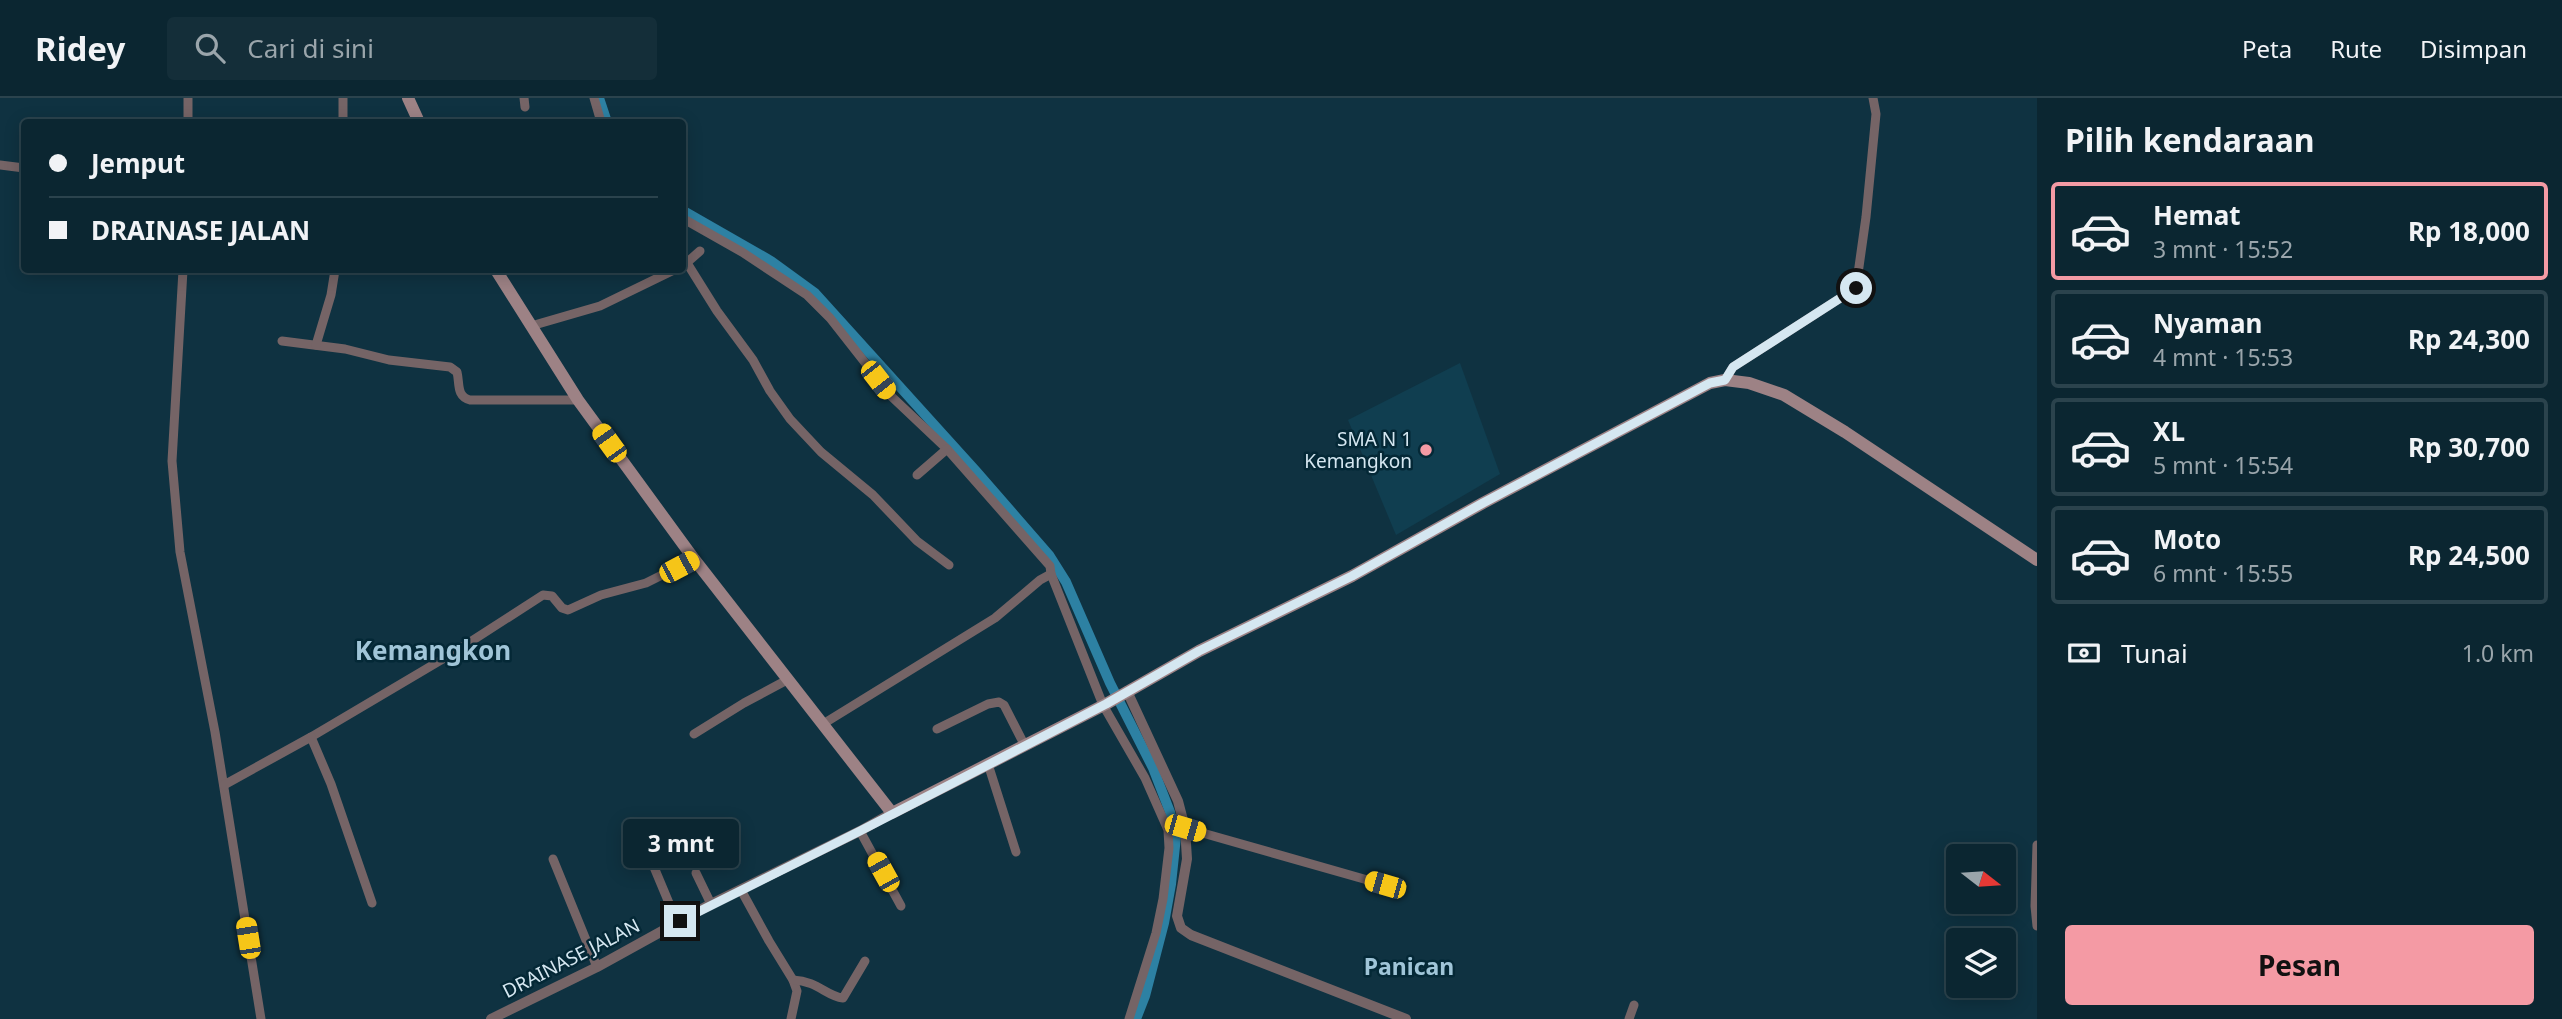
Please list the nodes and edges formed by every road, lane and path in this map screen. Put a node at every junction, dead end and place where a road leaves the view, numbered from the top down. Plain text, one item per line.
1 (188, 98) edge
2 (344, 98) edge
3 (408, 98) edge
4 (594, 98) edge
5 (1873, 98) edge
6 (188, 119) edge
7 (343, 119) edge
8 (418, 119) edge
9 (600, 119) edge
10 (0, 165) edge
11 (21, 168) edge
12 (686, 220) edge
13 (700, 251) dead end
14 (686, 263) edge
15 (686, 265) edge
16 (183, 273) edge
17 (335, 273) edge
18 (498, 273) edge
19 (668, 273) edge
20 (531, 326) junction
21 (282, 341) dead end
22 (316, 345) junction
23 (1725, 380) junction
24 (578, 400) junction
25 (947, 449) junction
26 (916, 475) dead end
27 (694, 559) junction
28 (2037, 560) edge
29 (949, 565) dead end
30 (1051, 574) junction
31 (787, 680) junction
32 (1127, 691) junction
33 (1104, 704) junction
34 (823, 724) junction
35 (937, 729) dead end
36 (694, 734) dead end
37 (311, 737) junction
38 (1024, 744) junction
39 (988, 764) junction
40 (224, 785) junction
41 (892, 813) junction
42 (1185, 828) junction
43 (860, 831) junction
44 (2037, 845) edge
45 (646, 848) dead end
46 (1016, 852) dead end
47 (554, 859) dead end
48 (696, 873) dead end
49 (1385, 885) dead end
50 (741, 890) junction
51 (372, 903) dead end
52 (711, 904) junction
53 (901, 906) dead end
54 (680, 921) junction
55 (2037, 926) edge
56 (865, 961) dead end
57 (597, 967) junction
58 (793, 980) junction
59 (1634, 1005) dead end
60 (261, 1019) edge
61 (491, 1019) edge
62 (791, 1019) edge
63 (1129, 1019) edge
64 (1406, 1019) edge
65 (1629, 1019) edge

1 - 6 street
2 - 7 street
3 - 8 main road
4 - 9 street
5 - 23 street
10 - 11 street
12 - 25 street
13 - 14 street
15 - 29 street
16 - 40 street
17 - 22 street
18 - 20 main road
19 - 20 street
20 - 24 main road
21 - 22 street
22 - 24 street
23 - 28 main road
23 - 32 main road
24 - 27 main road
25 - 26 street
25 - 30 street
27 - 31 main road
27 - 37 street
30 - 33 street
30 - 34 street
31 - 34 main road
31 - 36 street
32 - 33 main road
32 - 42 street
33 - 38 main road
33 - 63 street
34 - 41 main road
35 - 38 street
37 - 40 street
37 - 51 street
38 - 39 main road
39 - 41 main road
39 - 46 street
40 - 60 street
41 - 43 street, DRAINASE JALAN
42 - 49 street
42 - 64 street
43 - 50 street, DRAINASE JALAN
43 - 53 street
44 - 55 street
45 - 54 street
47 - 57 street
48 - 52 street
50 - 52 street, DRAINASE JALAN
50 - 58 street
52 - 54 street, DRAINASE JALAN
54 - 57 street, DRAINASE JALAN
56 - 58 street
57 - 61 street, DRAINASE JALAN
58 - 62 street
59 - 65 street

